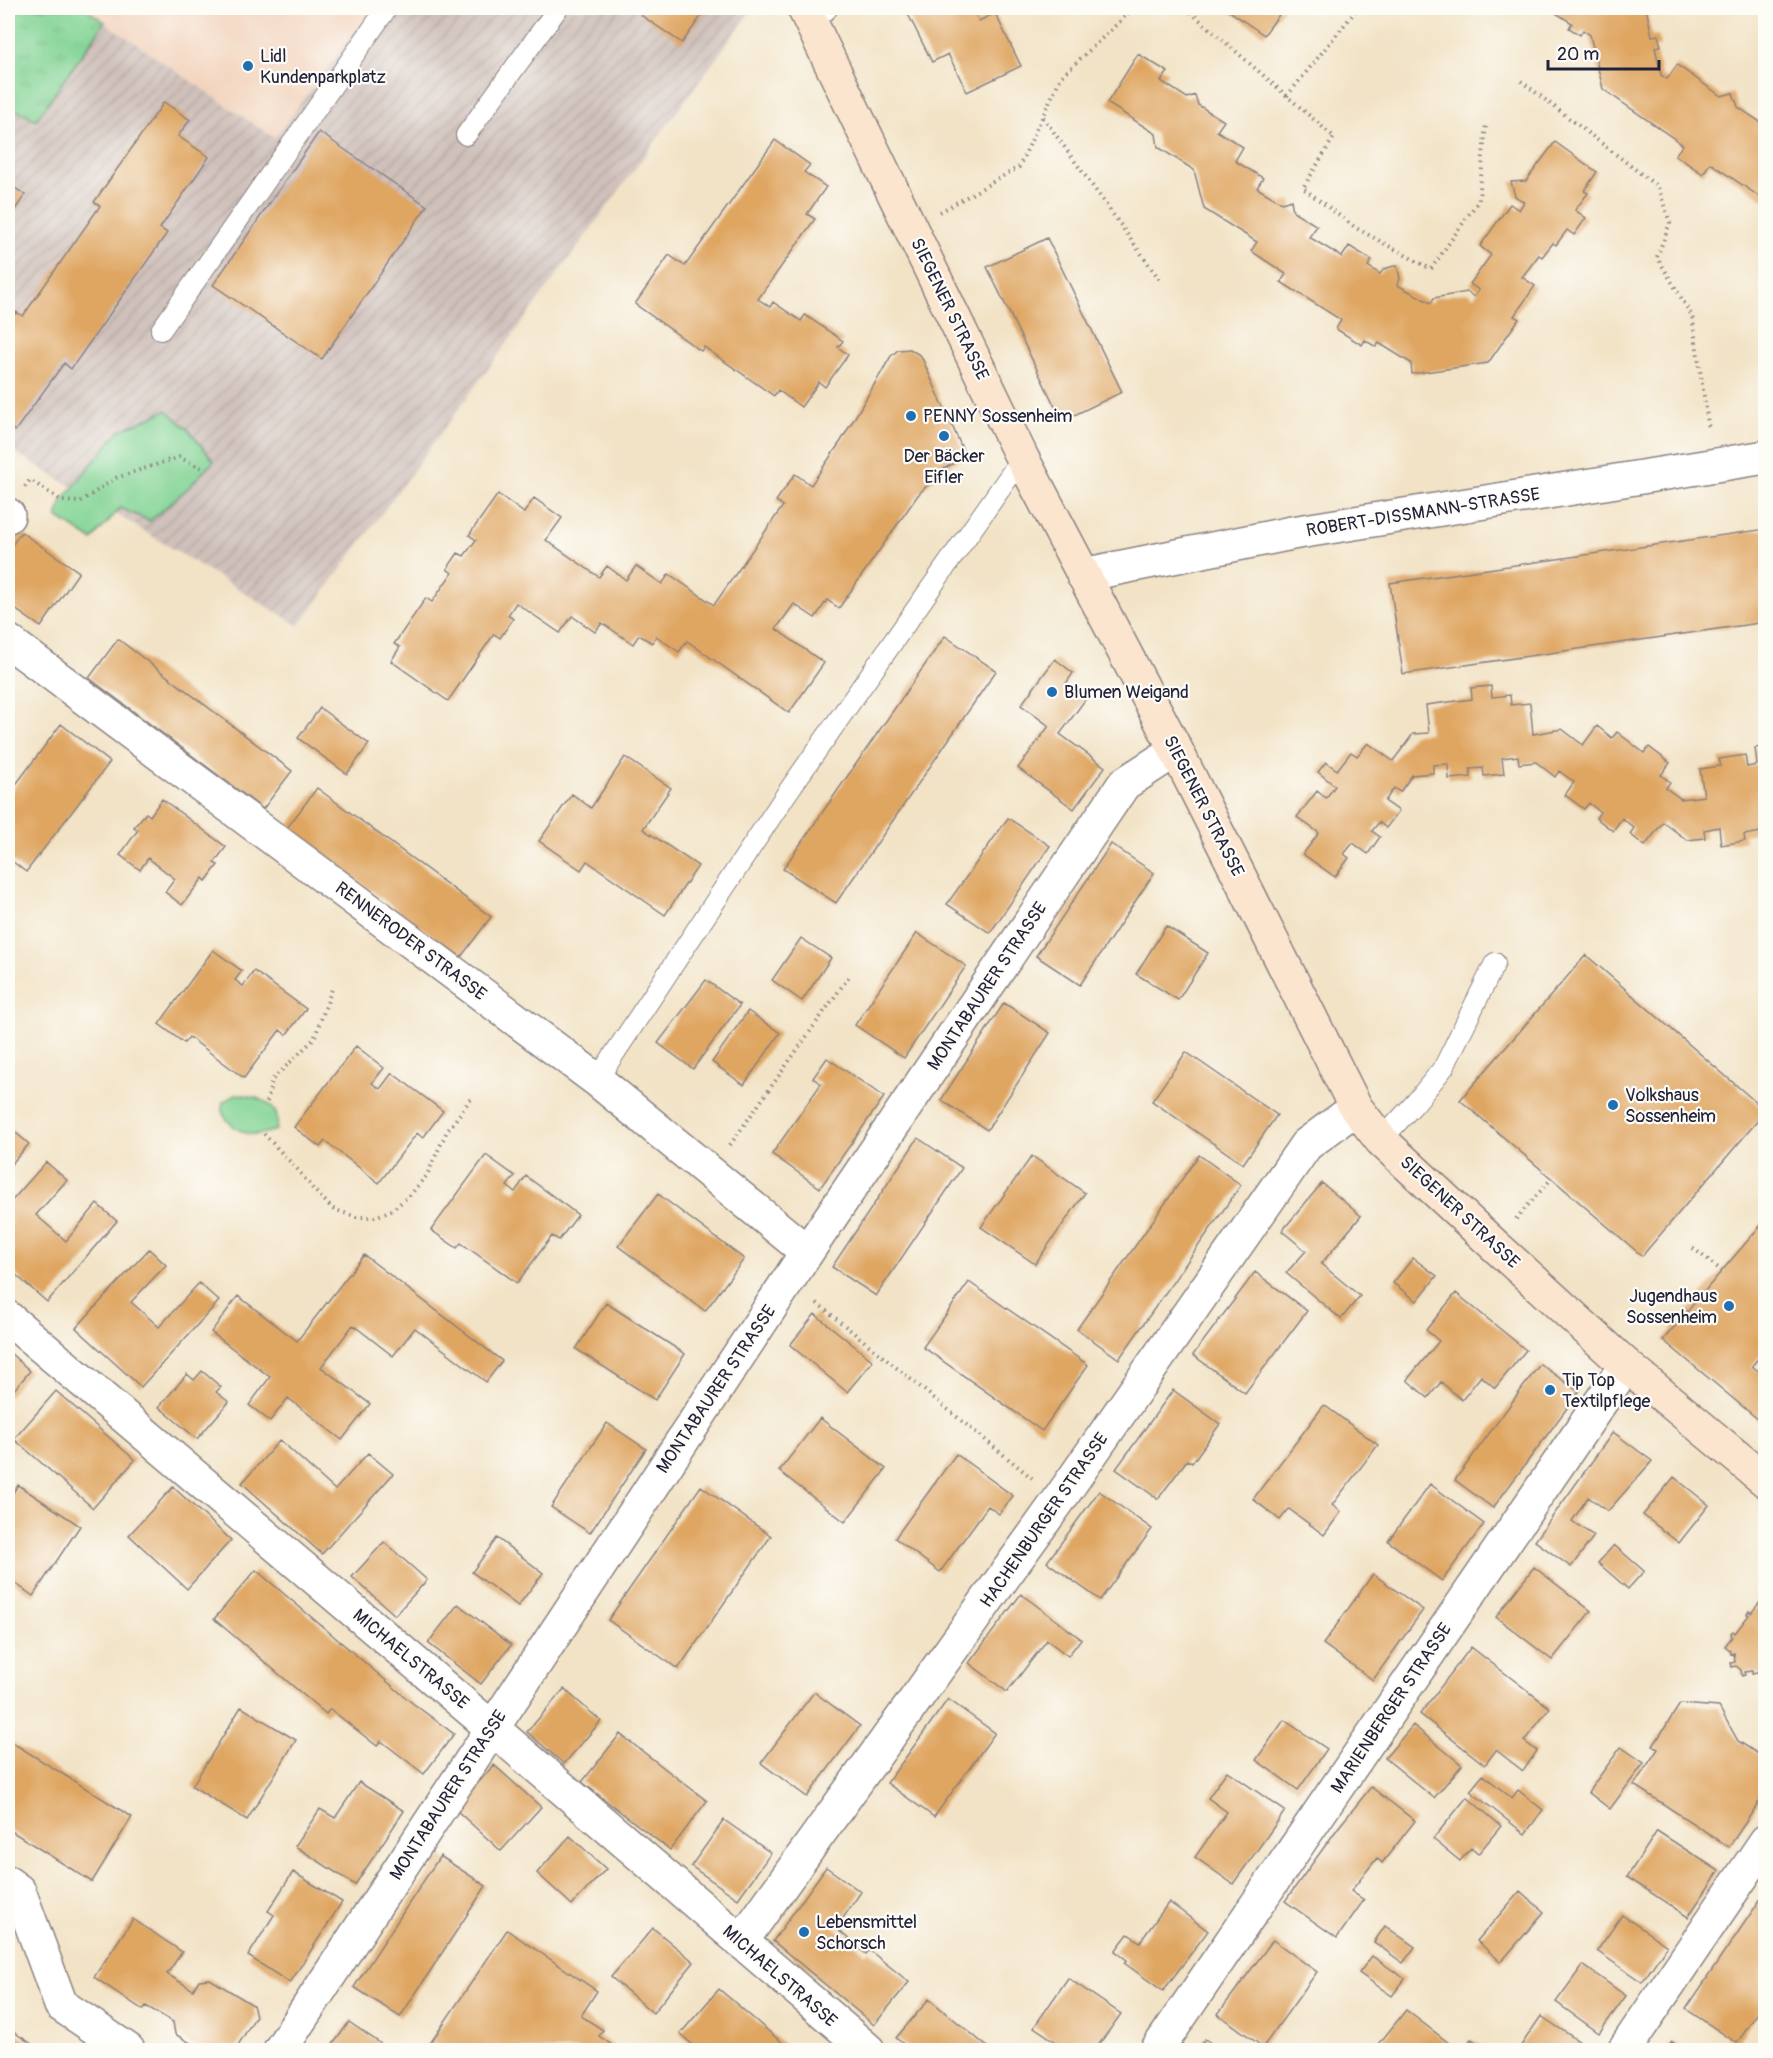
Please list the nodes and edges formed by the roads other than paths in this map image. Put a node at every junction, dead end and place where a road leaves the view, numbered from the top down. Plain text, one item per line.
1 (387, 8) edge
2 (558, 8) edge
3 (815, 13) edge
4 (466, 135) dead end
5 (161, 330) dead end
6 (1766, 457) edge
7 (1022, 458) junction
8 (1083, 574) junction
9 (8, 641) edge
10 (1176, 750) junction
11 (1495, 963) dead end
12 (597, 1080) junction
13 (1356, 1108) junction
14 (1381, 1140) junction
15 (807, 1252) junction
16 (8, 1318) edge
17 (1626, 1365) junction
18 (1766, 1480) edge
19 (492, 1728) junction
20 (1766, 1841) edge
21 (8, 1883) edge
22 (741, 1942) junction
23 (128, 2050) edge
24 (280, 2050) edge
25 (868, 2050) edge
26 (1157, 2050) edge
27 (1624, 2050) edge

1 - 5 lane
2 - 4 lane
3 - 7 main road, SIEGENER STRASSE
6 - 8 street, ROBERT-DISSMANN-STRASSE
7 - 8 main road, SIEGENER STRASSE
7 - 12 lane
8 - 10 main road, SIEGENER STRASSE
9 - 12 street, RENNERODER STRASSE
10 - 13 main road, SIEGENER STRASSE
10 - 15 street, MONTABAURER STRASSE
11 - 14 lane
12 - 15 street, RENNERODER STRASSE
13 - 14 main road, SIEGENER STRASSE
13 - 22 street, HACHENBURGER STRASSE
14 - 17 main road, SIEGENER STRASSE
15 - 19 street, MONTABAURER STRASSE
16 - 19 street, MICHAELSTRASSE
17 - 18 main road, SIEGENER STRASSE
17 - 26 street, MARIENBERGER STRASSE
19 - 22 street, MICHAELSTRASSE
19 - 24 street, MONTABAURER STRASSE
20 - 27 street
21 - 23 street
22 - 25 street, MICHAELSTRASSE

